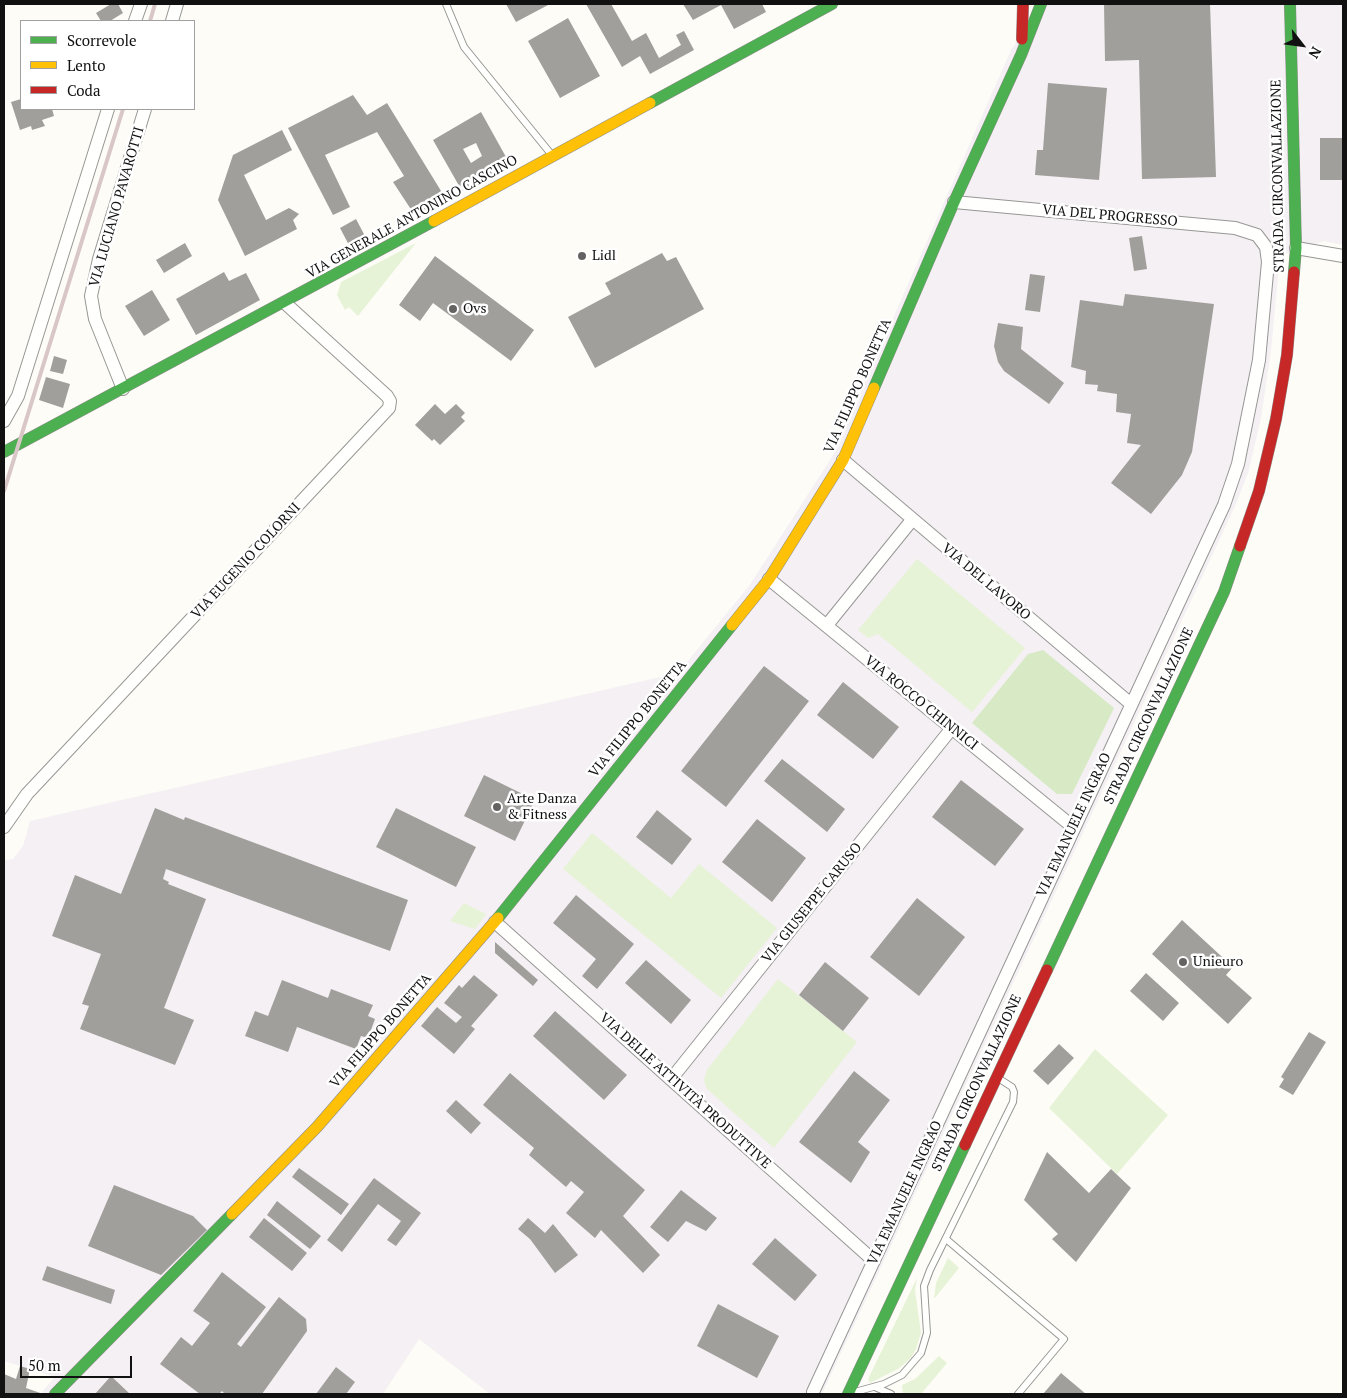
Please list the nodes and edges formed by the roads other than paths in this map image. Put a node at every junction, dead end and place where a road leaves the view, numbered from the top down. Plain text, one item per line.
1 (141, 4) edge
2 (177, 4) edge
3 (446, 4) edge
4 (832, 4) edge
5 (1023, 4) edge
6 (1041, 4) edge
7 (1290, 4) edge
8 (135, 20) edge
9 (172, 20) edge
10 (1021, 56) junction
11 (108, 110) edge
12 (145, 110) edge
13 (554, 157) junction
14 (954, 202) junction
15 (1262, 240) joint
16 (1296, 248) junction
17 (1343, 256) edge
18 (285, 303) junction
19 (123, 389) junction
20 (4, 420) edge
21 (4, 452) edge
22 (843, 460) junction
23 (912, 520) junction
24 (769, 579) junction
25 (827, 625) junction
26 (1131, 704) junction
27 (952, 728) junction
28 (4, 827) edge
29 (1073, 827) junction
30 (496, 922) junction
31 (996, 1076) junction
32 (672, 1078) junction
33 (946, 1239) junction
34 (874, 1260) junction
35 (874, 1387) junction
36 (813, 1392) dead end
37 (55, 1394) edge
38 (848, 1394) edge
39 (890, 1394) edge
40 (1018, 1394) edge

1 - 8 street
2 - 9 street
3 - 13 lane
4 - 13 main road, VIA GENERALE ANTONINO CASCINO
5 - 10 main road
6 - 10 main road, VIA FILIPPO BONETTA
7 - 16 main road, STRADA CIRCONVALLAZIONE
10 - 14 main road, VIA FILIPPO BONETTA
11 - 20 street
12 - 19 street, VIA LUCIANO PAVAROTTI
13 - 18 main road, VIA GENERALE ANTONINO CASCINO
14 - 15 street, VIA DEL PROGRESSO
14 - 22 main road, VIA FILIPPO BONETTA
15 - 26 street, VIA EMANUELE INGRAO
16 - 17 street
16 - 31 main road, STRADA CIRCONVALLAZIONE
18 - 19 main road, VIA GENERALE ANTONINO CASCINO
18 - 28 street, VIA EUGENIO COLORNI
19 - 21 main road, VIA GENERALE ANTONINO CASCINO
22 - 23 street, VIA DEL LAVORO
22 - 24 main road, VIA FILIPPO BONETTA
23 - 25 street
23 - 26 street, VIA DEL LAVORO
24 - 25 street, VIA ROCCO CHINNICI
24 - 30 main road, VIA FILIPPO BONETTA
25 - 27 street, VIA ROCCO CHINNICI
26 - 29 street, VIA EMANUELE INGRAO
27 - 29 street, VIA ROCCO CHINNICI
27 - 32 street, VIA GIUSEPPE CARUSO
29 - 34 street, VIA EMANUELE INGRAO
30 - 32 street, VIA DELLE ATTIVITÀ PRODUTTIVE
30 - 37 main road, VIA FILIPPO BONETTA
31 - 33 lane
31 - 38 main road, STRADA CIRCONVALLAZIONE
32 - 34 street, VIA DELLE ATTIVITÀ PRODUTTIVE
33 - 35 lane
33 - 40 lane
34 - 36 street, VIA EMANUELE INGRAO
35 - 38 lane
35 - 39 lane

